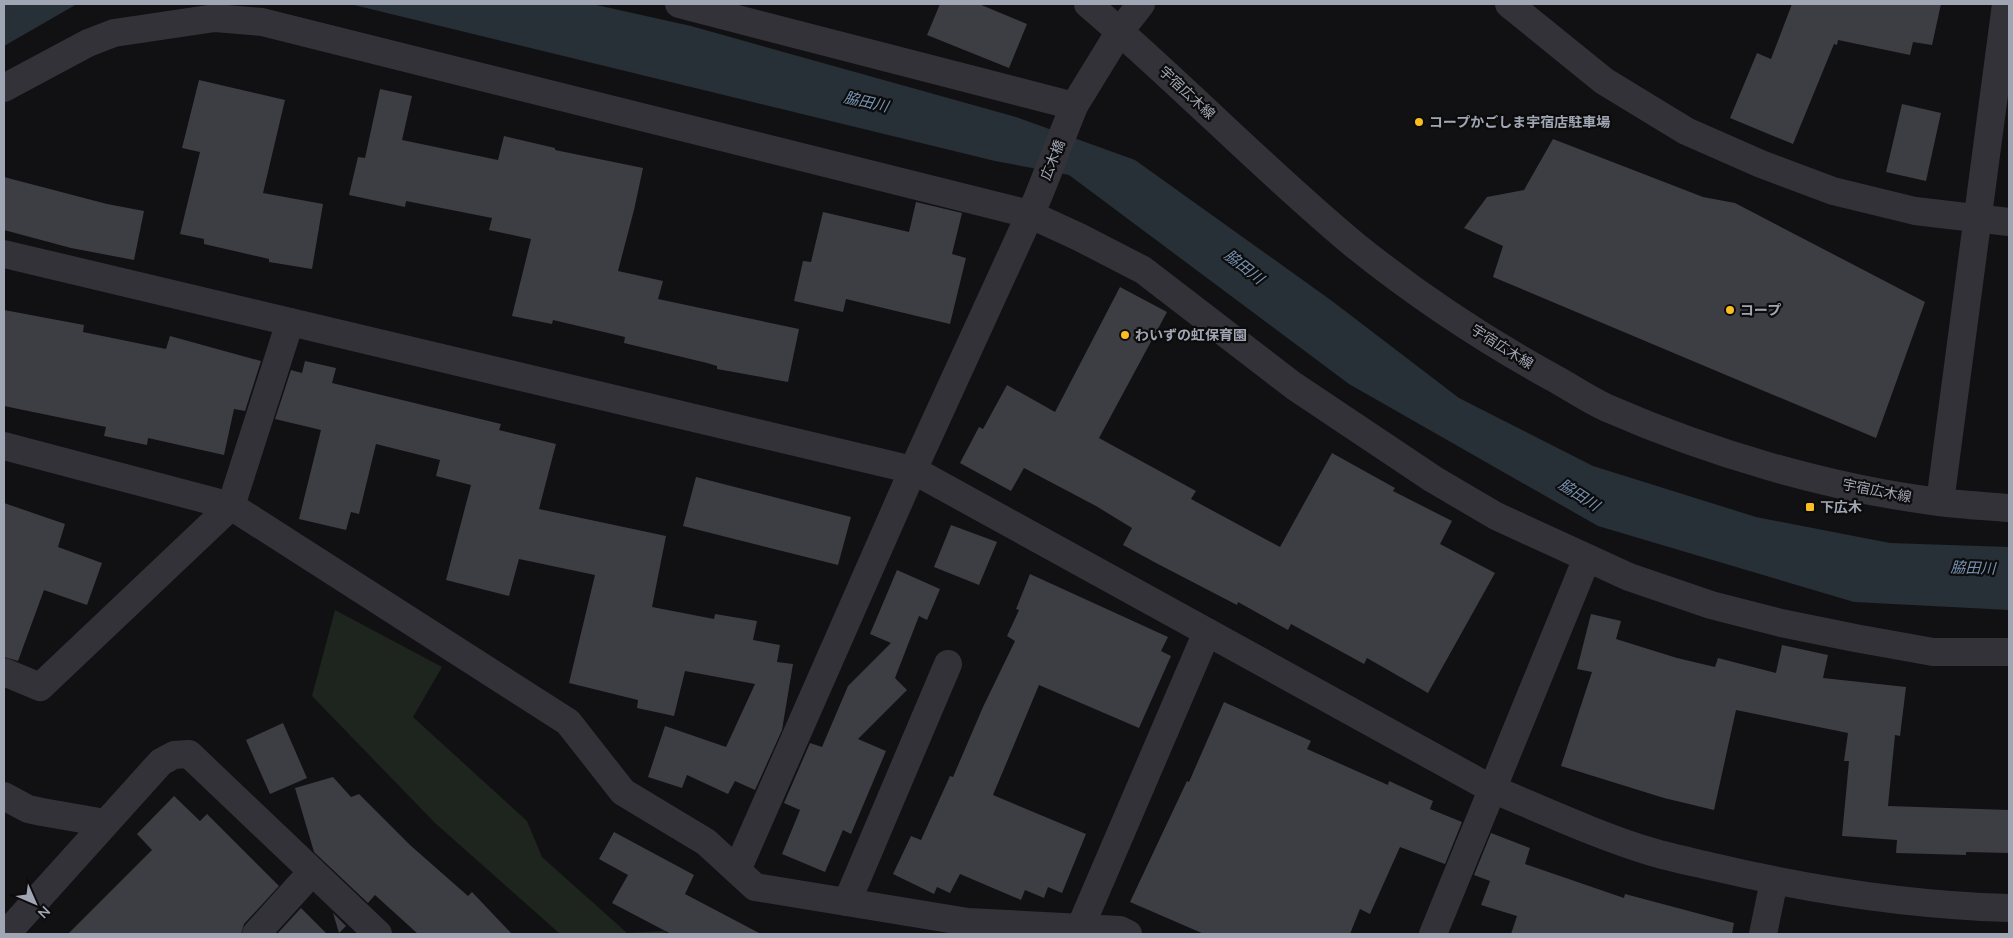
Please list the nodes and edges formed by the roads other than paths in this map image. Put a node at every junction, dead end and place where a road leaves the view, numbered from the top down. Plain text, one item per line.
1 (679, 4) edge
2 (1088, 4) edge
3 (1141, 4) edge
4 (1508, 4) edge
5 (2006, 4) edge
6 (1120, 31) junction
7 (4, 88) edge
8 (1071, 115) junction
9 (1034, 206) junction
10 (1978, 218) junction
11 (2009, 222) edge
12 (4, 254) edge
13 (290, 322) junction
14 (4, 446) edge
15 (913, 470) junction
16 (1940, 502) junction
17 (231, 506) junction
18 (2009, 508) edge
19 (1587, 558) junction
20 (1207, 632) junction
21 (2009, 652) edge
22 (948, 664) dead end
23 (4, 672) edge
24 (1492, 789) junction
25 (4, 796) edge
26 (105, 823) junction
27 (737, 870) junction
28 (312, 872) junction
29 (1774, 881) junction
30 (847, 902) junction
31 (2009, 908) edge
32 (1080, 928) junction
33 (6, 934) edge
34 (256, 934) edge
35 (378, 934) edge
36 (1128, 934) edge
37 (1433, 934) edge
38 (1763, 934) edge

1 - 8 street
2 - 6 street, 宇宿広木線
3 - 6 street, 広木橋
4 - 10 street
5 - 10 street
6 - 8 street, 広木橋
6 - 16 street, 宇宿広木線
7 - 9 street
8 - 9 street, 広木橋
9 - 15 street, 広木橋
9 - 19 street
10 - 11 street
10 - 16 street
12 - 13 street
13 - 15 street
13 - 17 street
14 - 17 street
15 - 20 street
15 - 27 street, 広木橋
16 - 18 street, 宇宿広木線
17 - 23 street
17 - 27 street
19 - 21 street
19 - 24 street
20 - 24 street
20 - 32 street
22 - 30 street
24 - 29 street
24 - 37 street
25 - 26 street
26 - 28 street
26 - 33 street
27 - 30 street
28 - 34 street
28 - 35 street
29 - 31 street
29 - 38 street
30 - 32 street
32 - 36 street

